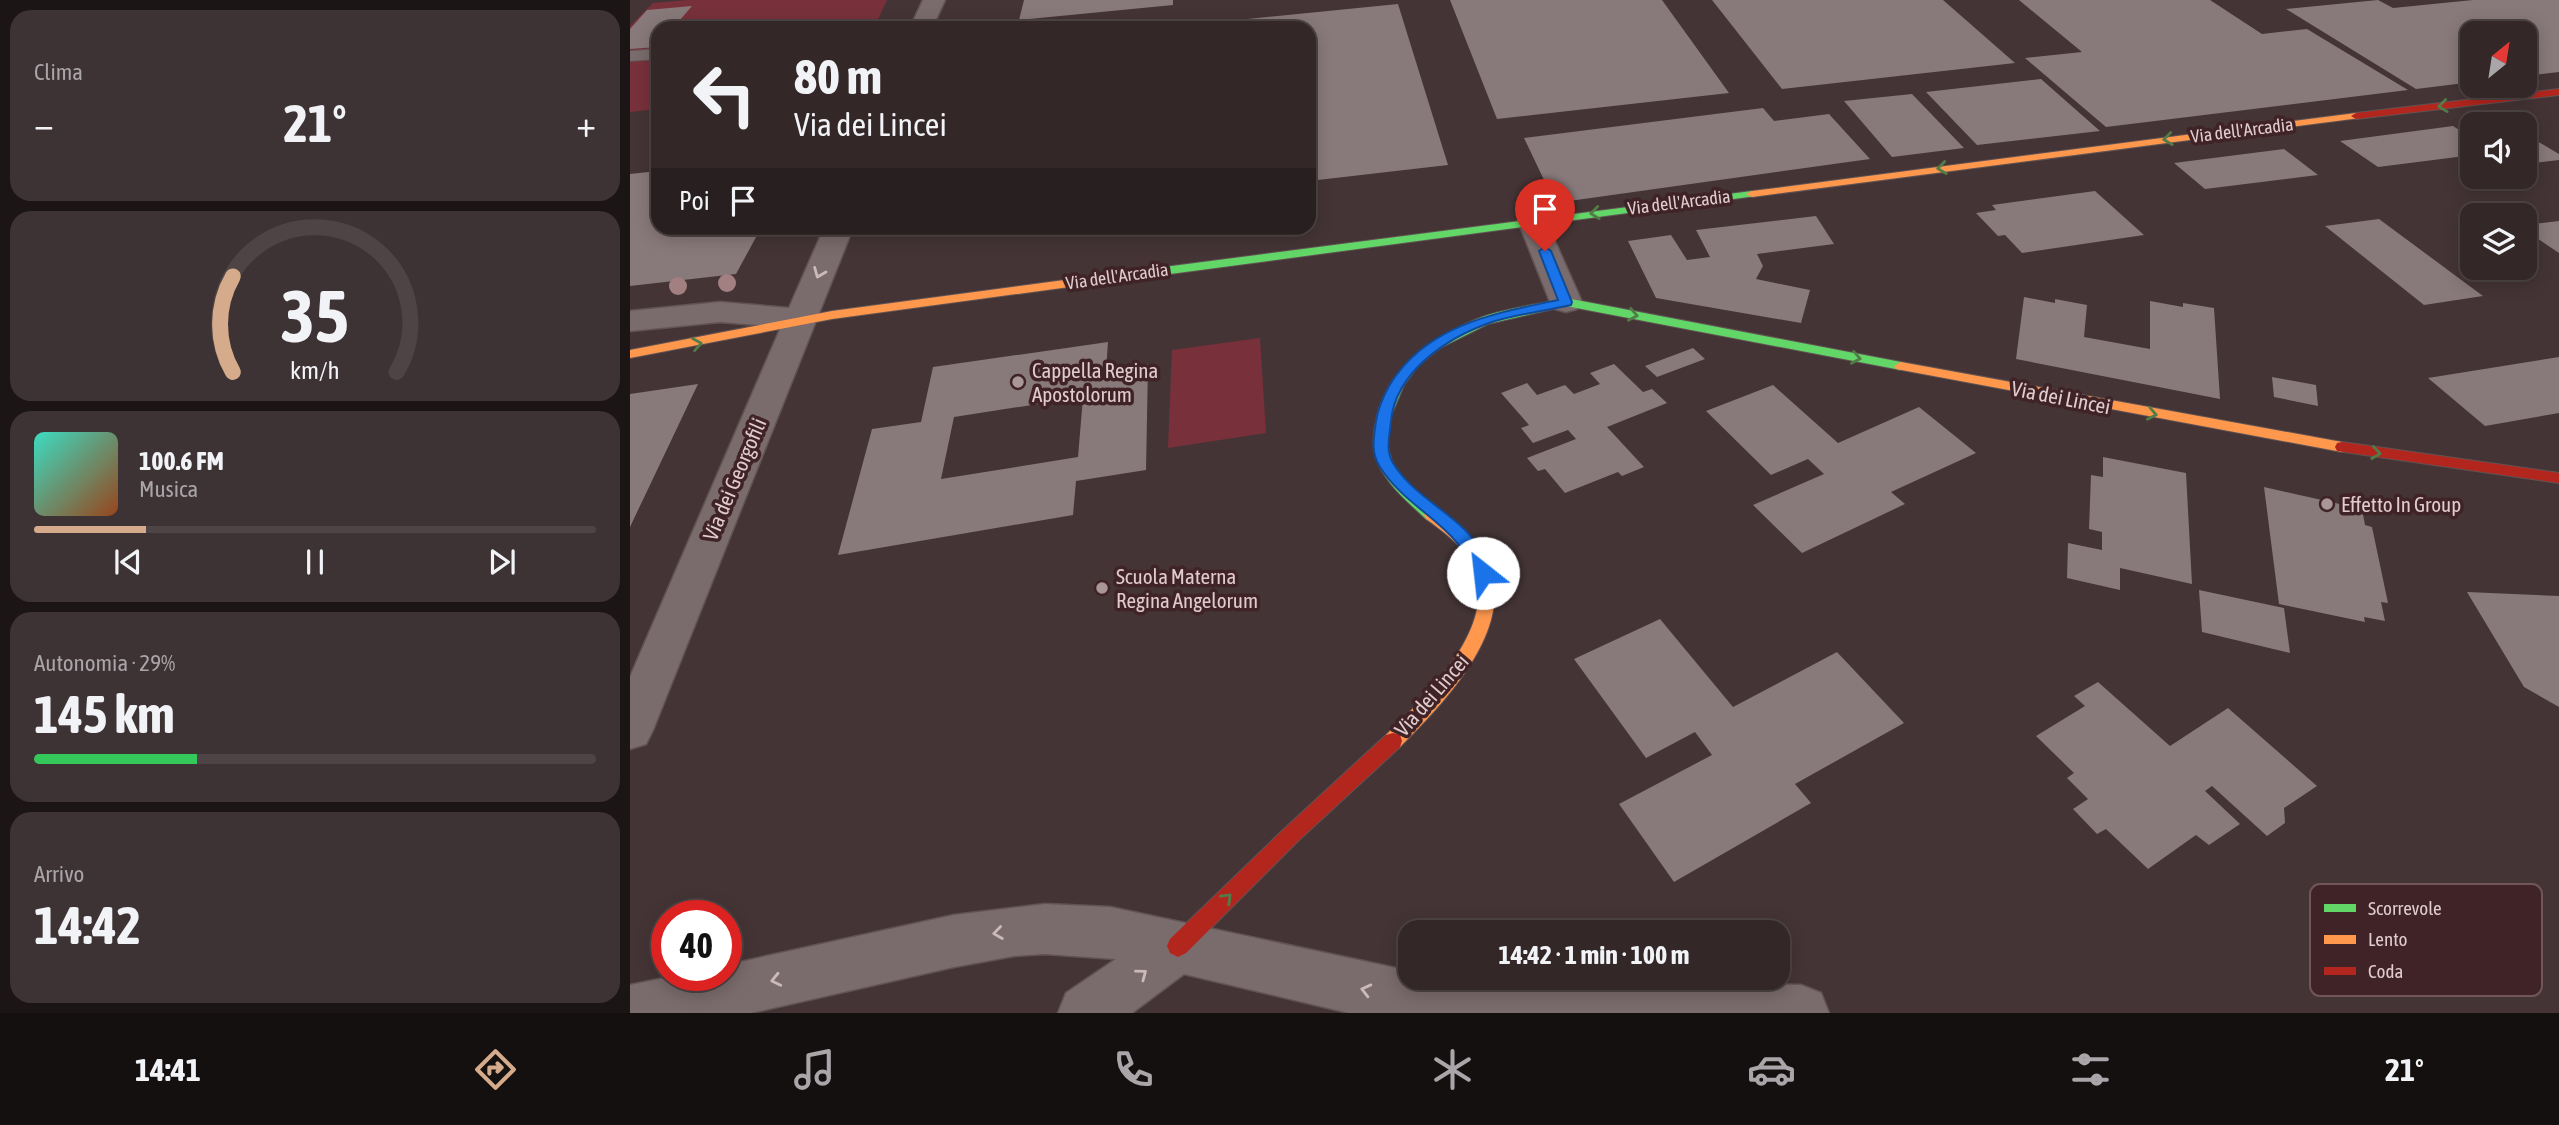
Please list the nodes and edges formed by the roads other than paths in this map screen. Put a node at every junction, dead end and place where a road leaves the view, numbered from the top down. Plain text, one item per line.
1 (934, 0) edge
2 (924, 21) edge
3 (651, 54) edge
4 (630, 56) edge
5 (2559, 92) edge
6 (1532, 221) junction
7 (835, 235) edge
8 (1566, 302) junction
9 (800, 319) junction
10 (630, 321) edge
11 (630, 354) edge
12 (2559, 478) edge
13 (630, 730) edge
14 (1178, 946) junction
15 (630, 1013) edge
16 (1086, 1013) edge
17 (1801, 1013) edge

1 - 2 street
3 - 4 lane
5 -> 6 street, Via dell'Arcadia
6 - 8 street
6 - 9 street, Via dell'Arcadia
7 -> 9 street, Via dei Georgofili
8 -> 12 street, Via dei Lincei
14 -> 8 street, Via dei Lincei
9 - 10 street, Via dell'Arcadia
11 -> 9 street, Via dell'Arcadia
9 - 13 street, Via dei Georgofili
14 -> 15 street
16 -> 14 street
17 -> 14 street

